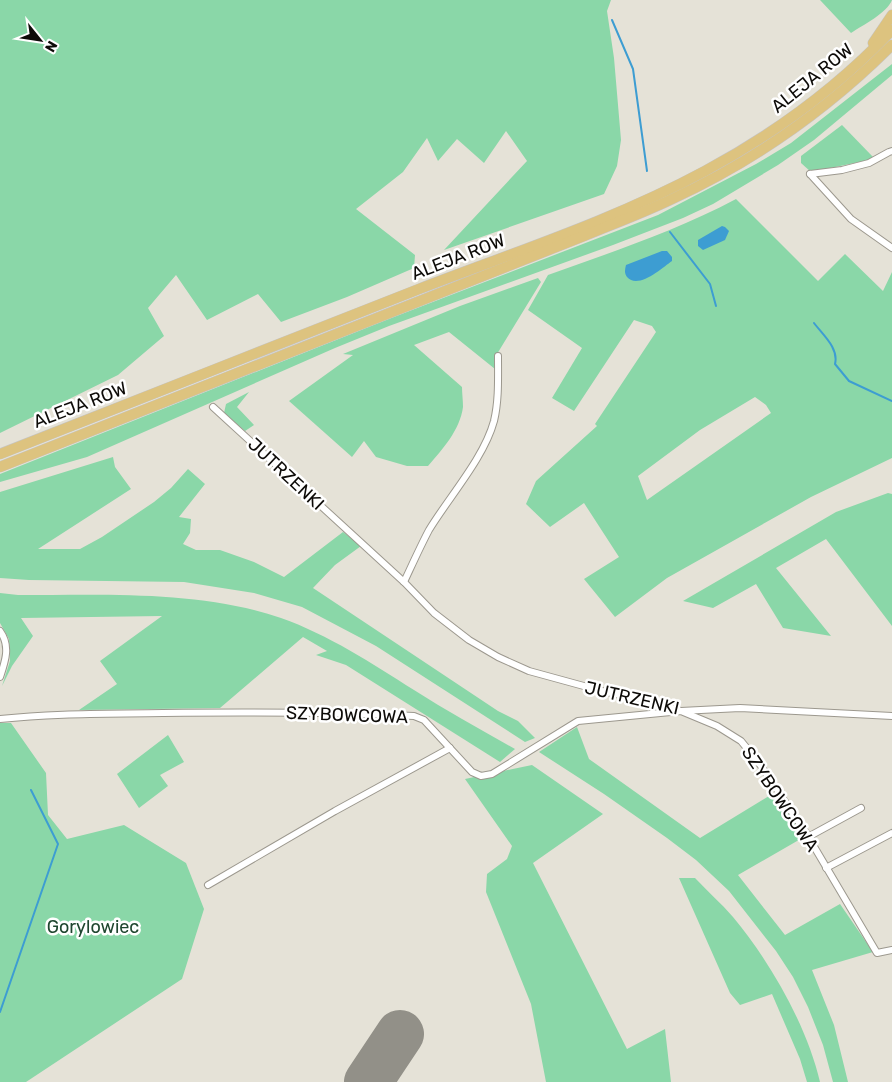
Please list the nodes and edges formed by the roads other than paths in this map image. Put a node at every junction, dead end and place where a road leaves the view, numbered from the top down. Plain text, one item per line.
1 (892, 15) edge
2 (892, 30) edge
3 (892, 45) edge
4 (892, 50) edge
5 (860, 61) junction
6 (875, 62) junction
7 (892, 151) edge
8 (892, 248) edge
9 (498, 356) dead end
10 (213, 407) dead end
11 (0, 454) edge
12 (0, 467) edge
13 (404, 582) junction
14 (0, 631) edge
15 (0, 677) edge
16 (681, 711) junction
17 (892, 716) edge
18 (0, 719) edge
19 (450, 748) junction
20 (861, 808) dead end
21 (892, 833) edge
22 (808, 838) junction
23 (826, 868) junction
24 (208, 885) dead end
25 (892, 950) edge

1 - 5 main road
2 - 5 main road, ALEJA ROW
3 - 6 main road, ALEJA ROW
4 - 6 main road
5 - 11 main road, ALEJA ROW
6 - 12 main road, ALEJA ROW
7 - 8 street
9 - 13 street
10 - 13 street, JUTRZENKI
13 - 16 street, JUTRZENKI
14 - 15 street
16 - 17 street, JUTRZENKI
16 - 19 street, SZYBOWCOWA
16 - 22 street, SZYBOWCOWA
18 - 19 street, SZYBOWCOWA
19 - 24 street
20 - 22 street
21 - 23 street
22 - 23 street, SZYBOWCOWA
23 - 25 street, SZYBOWCOWA

